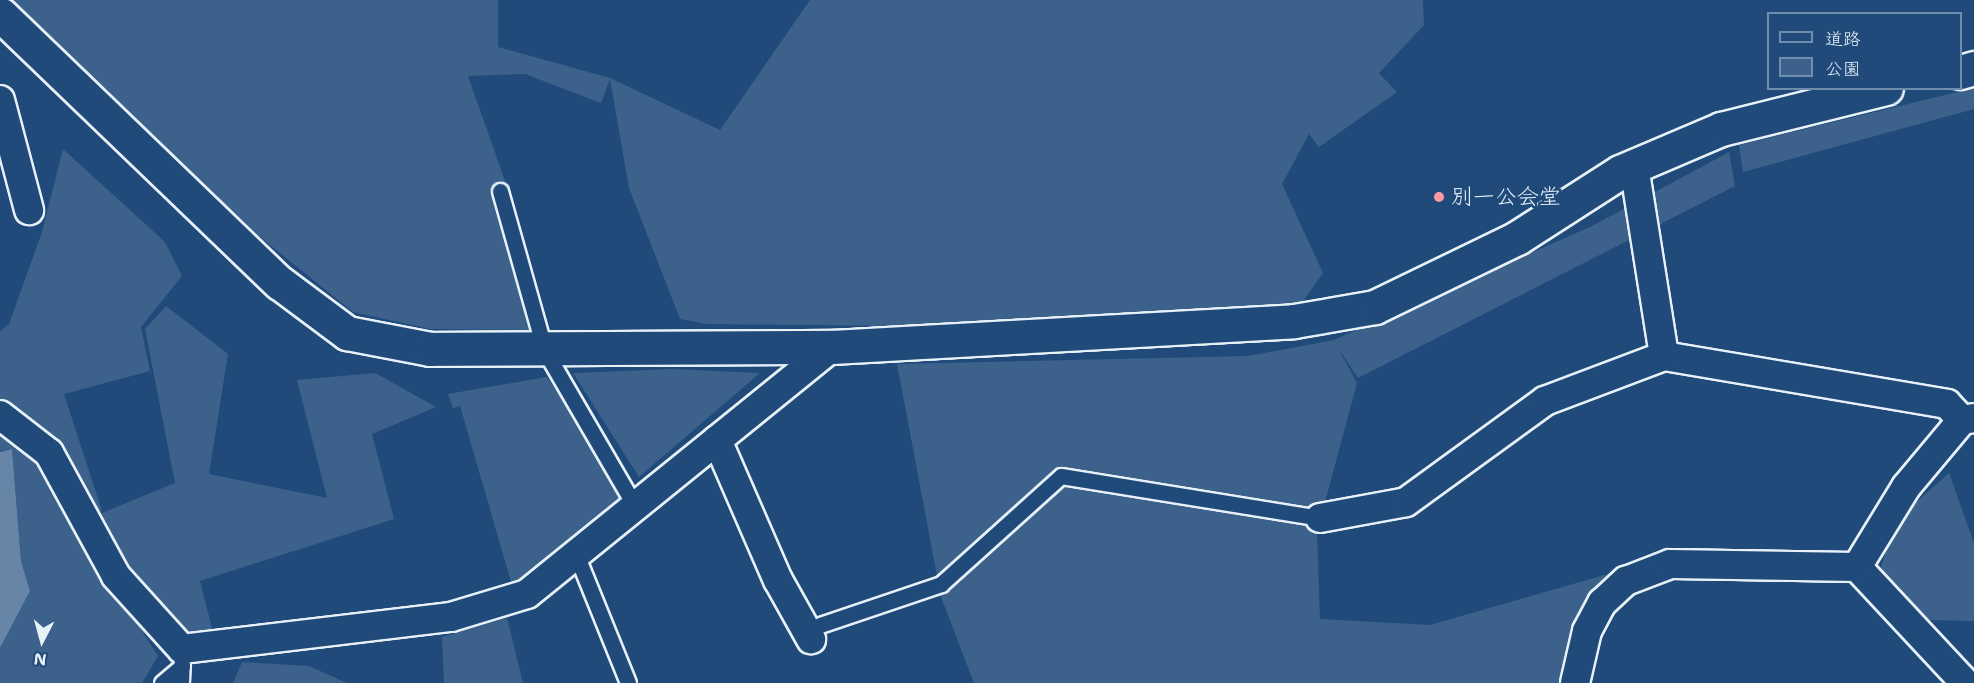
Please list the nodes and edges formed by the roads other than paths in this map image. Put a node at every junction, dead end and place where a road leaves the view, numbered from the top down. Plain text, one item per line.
1 (0, 14) edge
2 (1878, 90) edge
3 (0, 100) edge
4 (1634, 166) junction
5 (500, 191) dead end
6 (29, 210) dead end
7 (832, 347) junction
8 (544, 351) junction
9 (1664, 356) junction
10 (0, 415) edge
11 (1968, 419) edge
12 (717, 440) junction
13 (635, 507) junction
14 (1320, 518) joint
15 (576, 555) junction
16 (1857, 567) junction
17 (816, 632) joint
18 (182, 657) junction
19 (162, 683) edge
20 (181, 683) edge
21 (628, 683) edge
22 (1575, 683) edge
23 (1965, 683) edge

1 - 8 street
2 - 4 street
3 - 6 street
4 - 7 street
4 - 9 street
5 - 8 lane
7 - 8 street
7 - 12 street
8 - 13 lane
9 - 11 street
9 - 14 street
10 - 18 street
11 - 16 street
12 - 13 street
12 - 17 street
13 - 15 street
14 - 17 lane
15 - 18 street
15 - 21 lane
16 - 22 street
16 - 23 street
18 - 19 lane
18 - 20 lane

